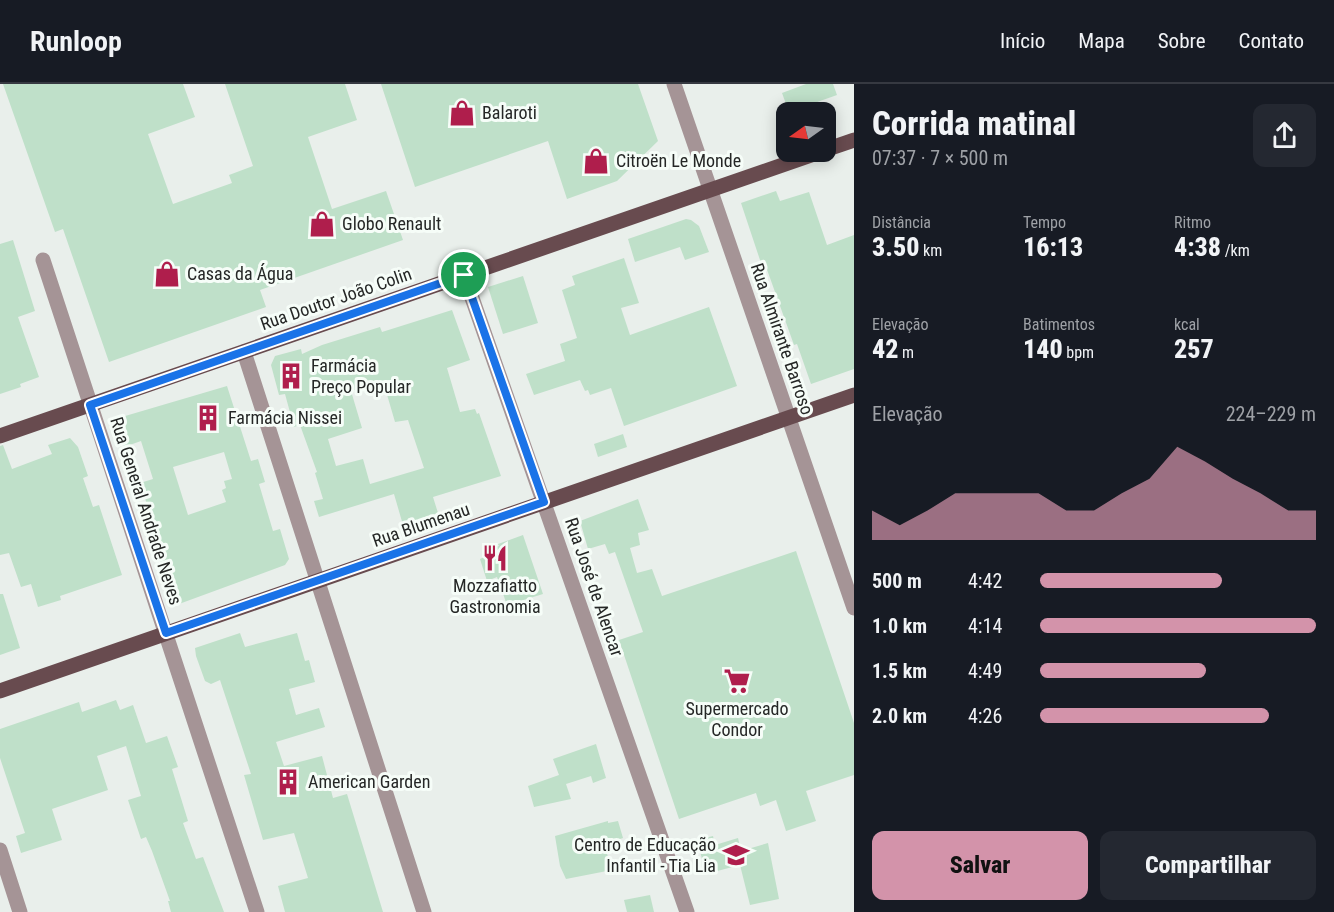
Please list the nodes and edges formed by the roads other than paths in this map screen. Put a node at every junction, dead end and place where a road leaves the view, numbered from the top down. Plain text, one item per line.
1 (674, 84) edge
2 (854, 140) edge
3 (836, 146) edge
4 (791, 162) edge
5 (710, 190) junction
6 (43, 260) dead end
7 (464, 275) junction
8 (244, 352) junction
9 (854, 395) edge
10 (90, 405) junction
11 (789, 418) junction
12 (0, 436) edge
13 (544, 502) junction
14 (318, 581) junction
15 (854, 608) edge
16 (166, 633) junction
17 (0, 691) edge
18 (0, 850) edge
19 (20, 912) edge
20 (258, 912) edge
21 (424, 912) edge
22 (687, 912) edge

1 - 5 street, Rua Almirante Barroso
2 - 3 main road
4 - 5 main road, Rua Doutor João Colin
5 - 7 main road, Rua Doutor João Colin
5 - 11 street, Rua Almirante Barroso
6 - 10 street, Rua General Andrade Neves
7 - 8 main road, Rua Doutor João Colin
7 - 13 street, Rua José de Alencar
8 - 10 main road, Rua Doutor João Colin
8 - 14 street
9 - 11 main road, Rua Blumenau
10 - 12 main road, Rua Doutor João Colin
10 - 16 street, Rua General Andrade Neves
11 - 13 main road, Rua Blumenau
11 - 15 street, Rua Almirante Barroso
13 - 14 main road, Rua Blumenau
13 - 22 street, Rua José de Alencar
14 - 16 main road, Rua Blumenau
14 - 21 street
16 - 17 main road, Rua Blumenau
16 - 20 street, Rua General Andrade Neves
18 - 19 street

